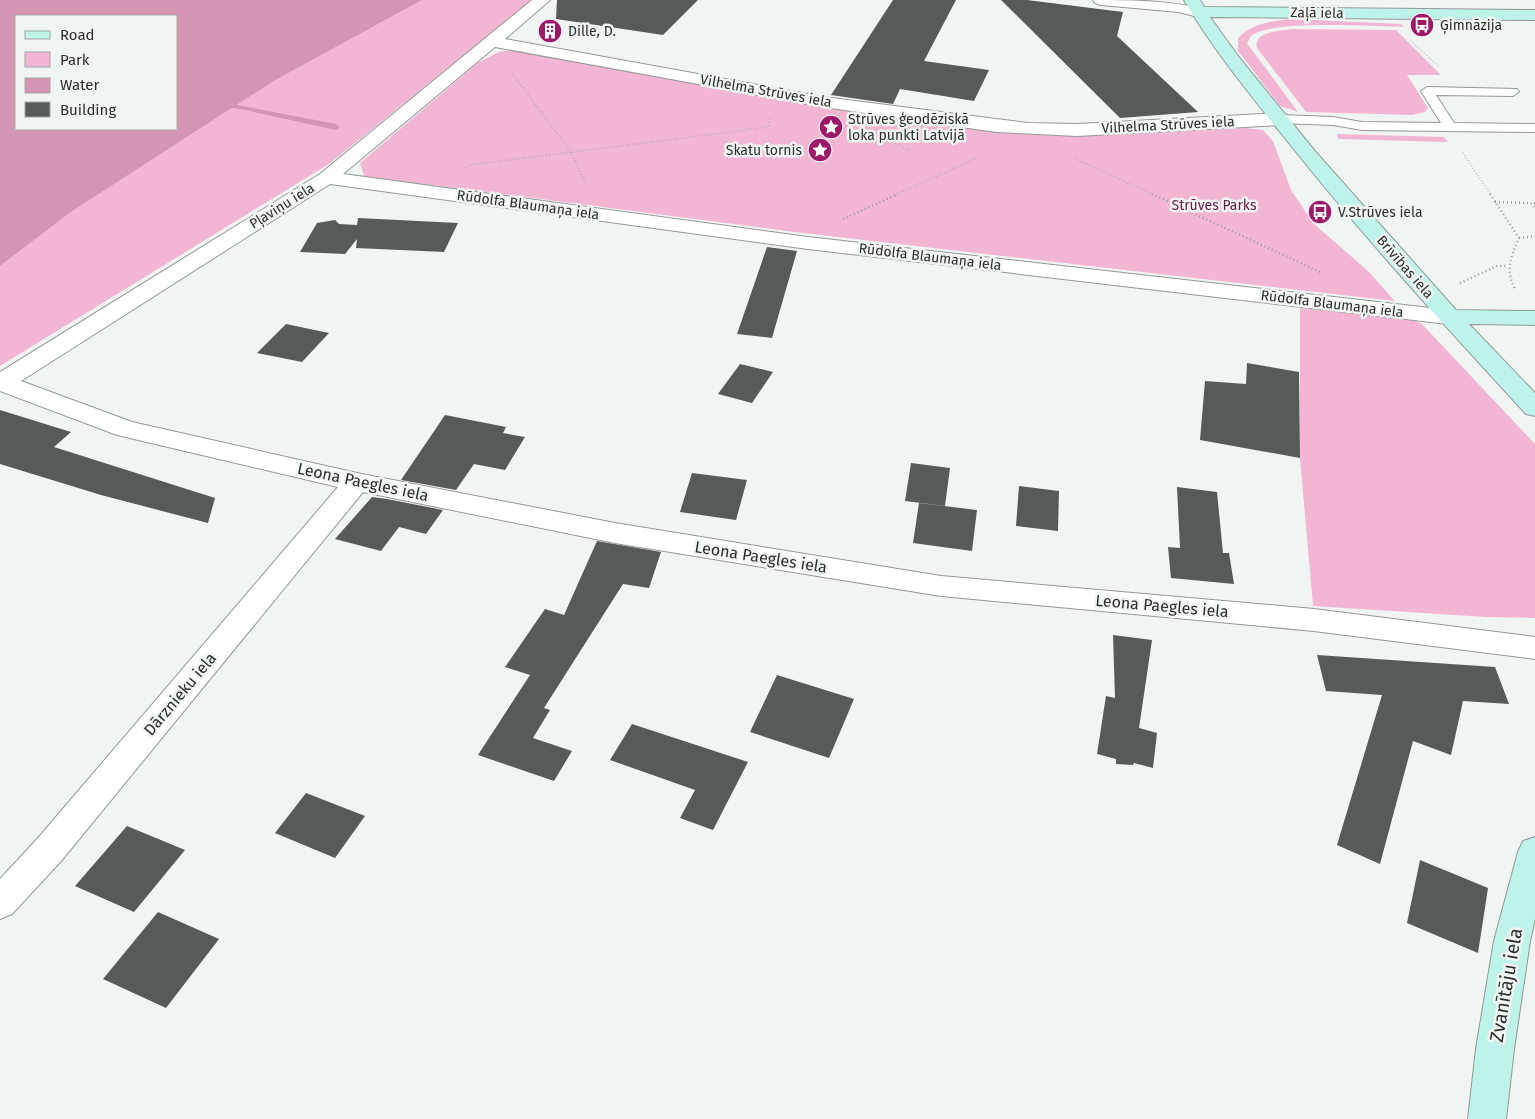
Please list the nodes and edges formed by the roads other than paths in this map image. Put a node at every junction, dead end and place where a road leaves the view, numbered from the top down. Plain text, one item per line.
1 (542, 0) edge
2 (1100, 0) edge
3 (1524, 0) edge
4 (1195, 6) edge
5 (1535, 14) edge
6 (493, 42) junction
7 (1513, 92) dead end
8 (1280, 119) junction
9 (1448, 127) junction
10 (1535, 128) edge
11 (327, 178) junction
12 (1448, 317) junction
13 (1535, 318) edge
14 (1, 383) edge
15 (1535, 408) edge
16 (357, 482) junction
17 (1535, 648) edge
18 (1535, 852) edge
19 (0, 903) edge
20 (1487, 1119) edge

1 - 6 street, Pļaviņu iela
2 - 4 street, Zaļā iela
3 - 5 main road
4 - 5 main road, Zaļā iela
4 - 8 main road, Brīvības iela
6 - 8 street, Vilhelma Strūves iela
6 - 11 street, Pļaviņu iela
7 - 9 lane
8 - 9 lane
8 - 12 main road, Brīvības iela
9 - 10 lane
11 - 12 street, Rūdolfa Blaumaņa iela
11 - 14 street, Pļaviņu iela
12 - 13 main road, Rūdolfa Blaumaņa iela
12 - 15 main road, Brīvības iela
14 - 16 street, Leona Paegles iela
16 - 17 street, Leona Paegles iela
16 - 19 street, Dārznieku iela
18 - 20 main road, Zvanītāju iela

